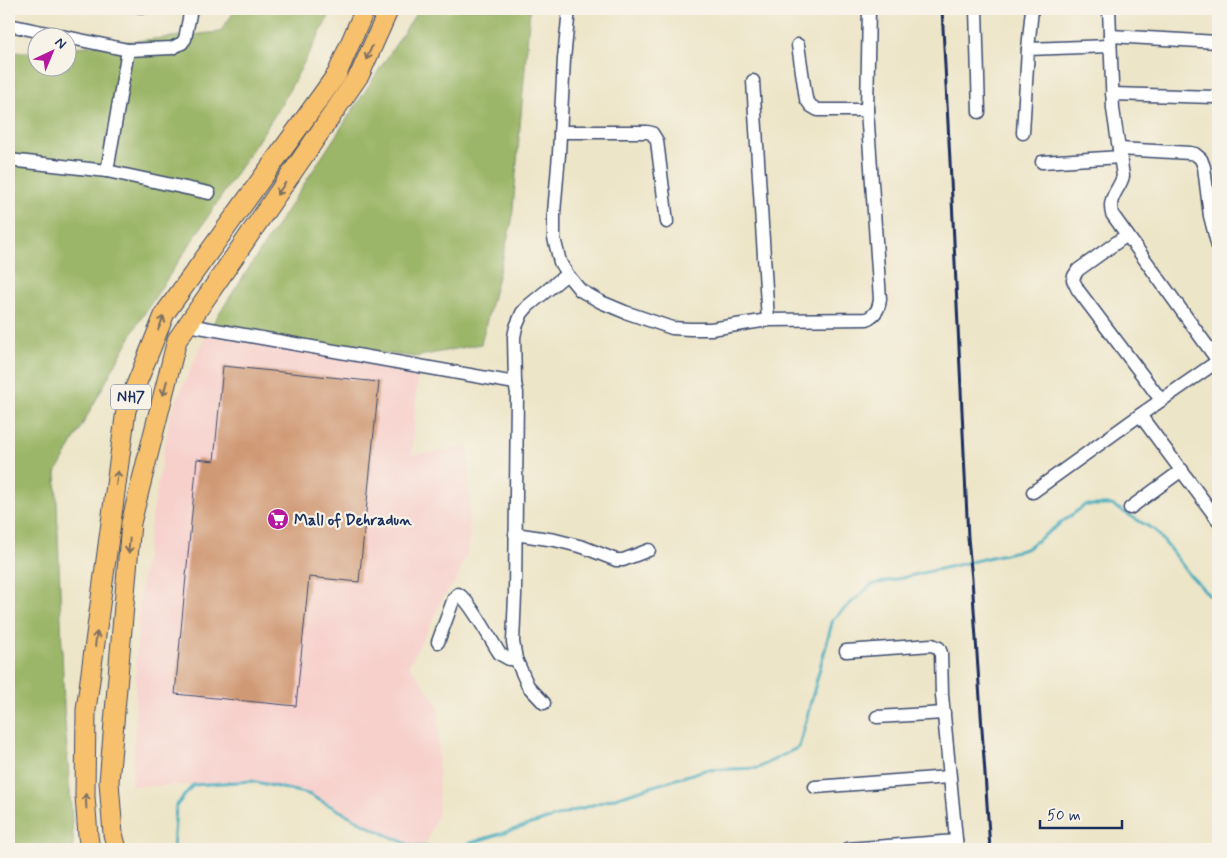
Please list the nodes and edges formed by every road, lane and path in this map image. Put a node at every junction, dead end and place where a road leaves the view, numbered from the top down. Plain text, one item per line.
1 (191, 9) edge
2 (365, 9) edge
3 (389, 9) edge
4 (569, 9) edge
5 (869, 9) edge
6 (976, 9) edge
7 (1032, 9) edge
8 (1109, 9) edge
9 (9, 25) edge
10 (1110, 41) junction
11 (1218, 42) edge
12 (798, 45) dead end
13 (1028, 49) junction
14 (128, 50) junction
15 (753, 81) dead end
16 (1112, 94) junction
17 (1214, 97) dead end
18 (867, 110) junction
19 (980, 112) dead end
20 (560, 132) junction
21 (1023, 133) dead end
22 (1120, 153) junction
23 (9, 160) edge
24 (1042, 162) dead end
25 (107, 171) junction
26 (209, 193) dead end
27 (667, 222) dead end
28 (1127, 235) junction
29 (1218, 248) edge
30 (567, 274) junction
31 (768, 320) junction
32 (188, 325) junction
33 (1218, 361) edge
34 (515, 383) junction
35 (1161, 400) junction
36 (1140, 414) junction
37 (1182, 470) junction
38 (1033, 492) dead end
39 (1130, 508) dead end
40 (1218, 520) edge
41 (515, 534) junction
42 (649, 550) dead end
43 (438, 642) dead end
44 (846, 651) dead end
45 (516, 659) junction
46 (544, 703) dead end
47 (944, 714) junction
48 (878, 717) dead end
49 (950, 777) junction
50 (815, 788) dead end
51 (956, 845) edge
52 (90, 849) edge
53 (117, 849) edge
54 (846, 849) edge

1 - 14 street
52 -> 2 highway, NH7
3 -> 32 highway, NH7
4 - 20 street
5 - 18 street
6 - 19 street
7 - 13 street
8 - 10 street
9 - 14 street
10 - 11 street
10 - 13 street
10 - 16 street
12 - 18 street
13 - 21 street
14 - 25 street
15 - 31 street
16 - 17 street
16 - 22 street
18 - 31 street
20 - 27 street
20 - 30 street
22 - 24 street
22 - 28 street
22 - 29 street
23 - 25 street
25 - 26 street
28 - 33 street
28 - 35 street
30 - 31 street
30 - 34 street
32 - 34 street
32 -> 53 highway, NH7
33 - 35 street
34 - 41 street
35 - 36 street
36 - 37 street
36 - 38 street
37 - 39 street
37 - 40 street
41 - 42 street
41 - 45 street
43 - 45 street
44 - 47 street
45 - 46 street
47 - 48 street
47 - 49 street
49 - 50 street
49 - 51 street
51 - 54 street

